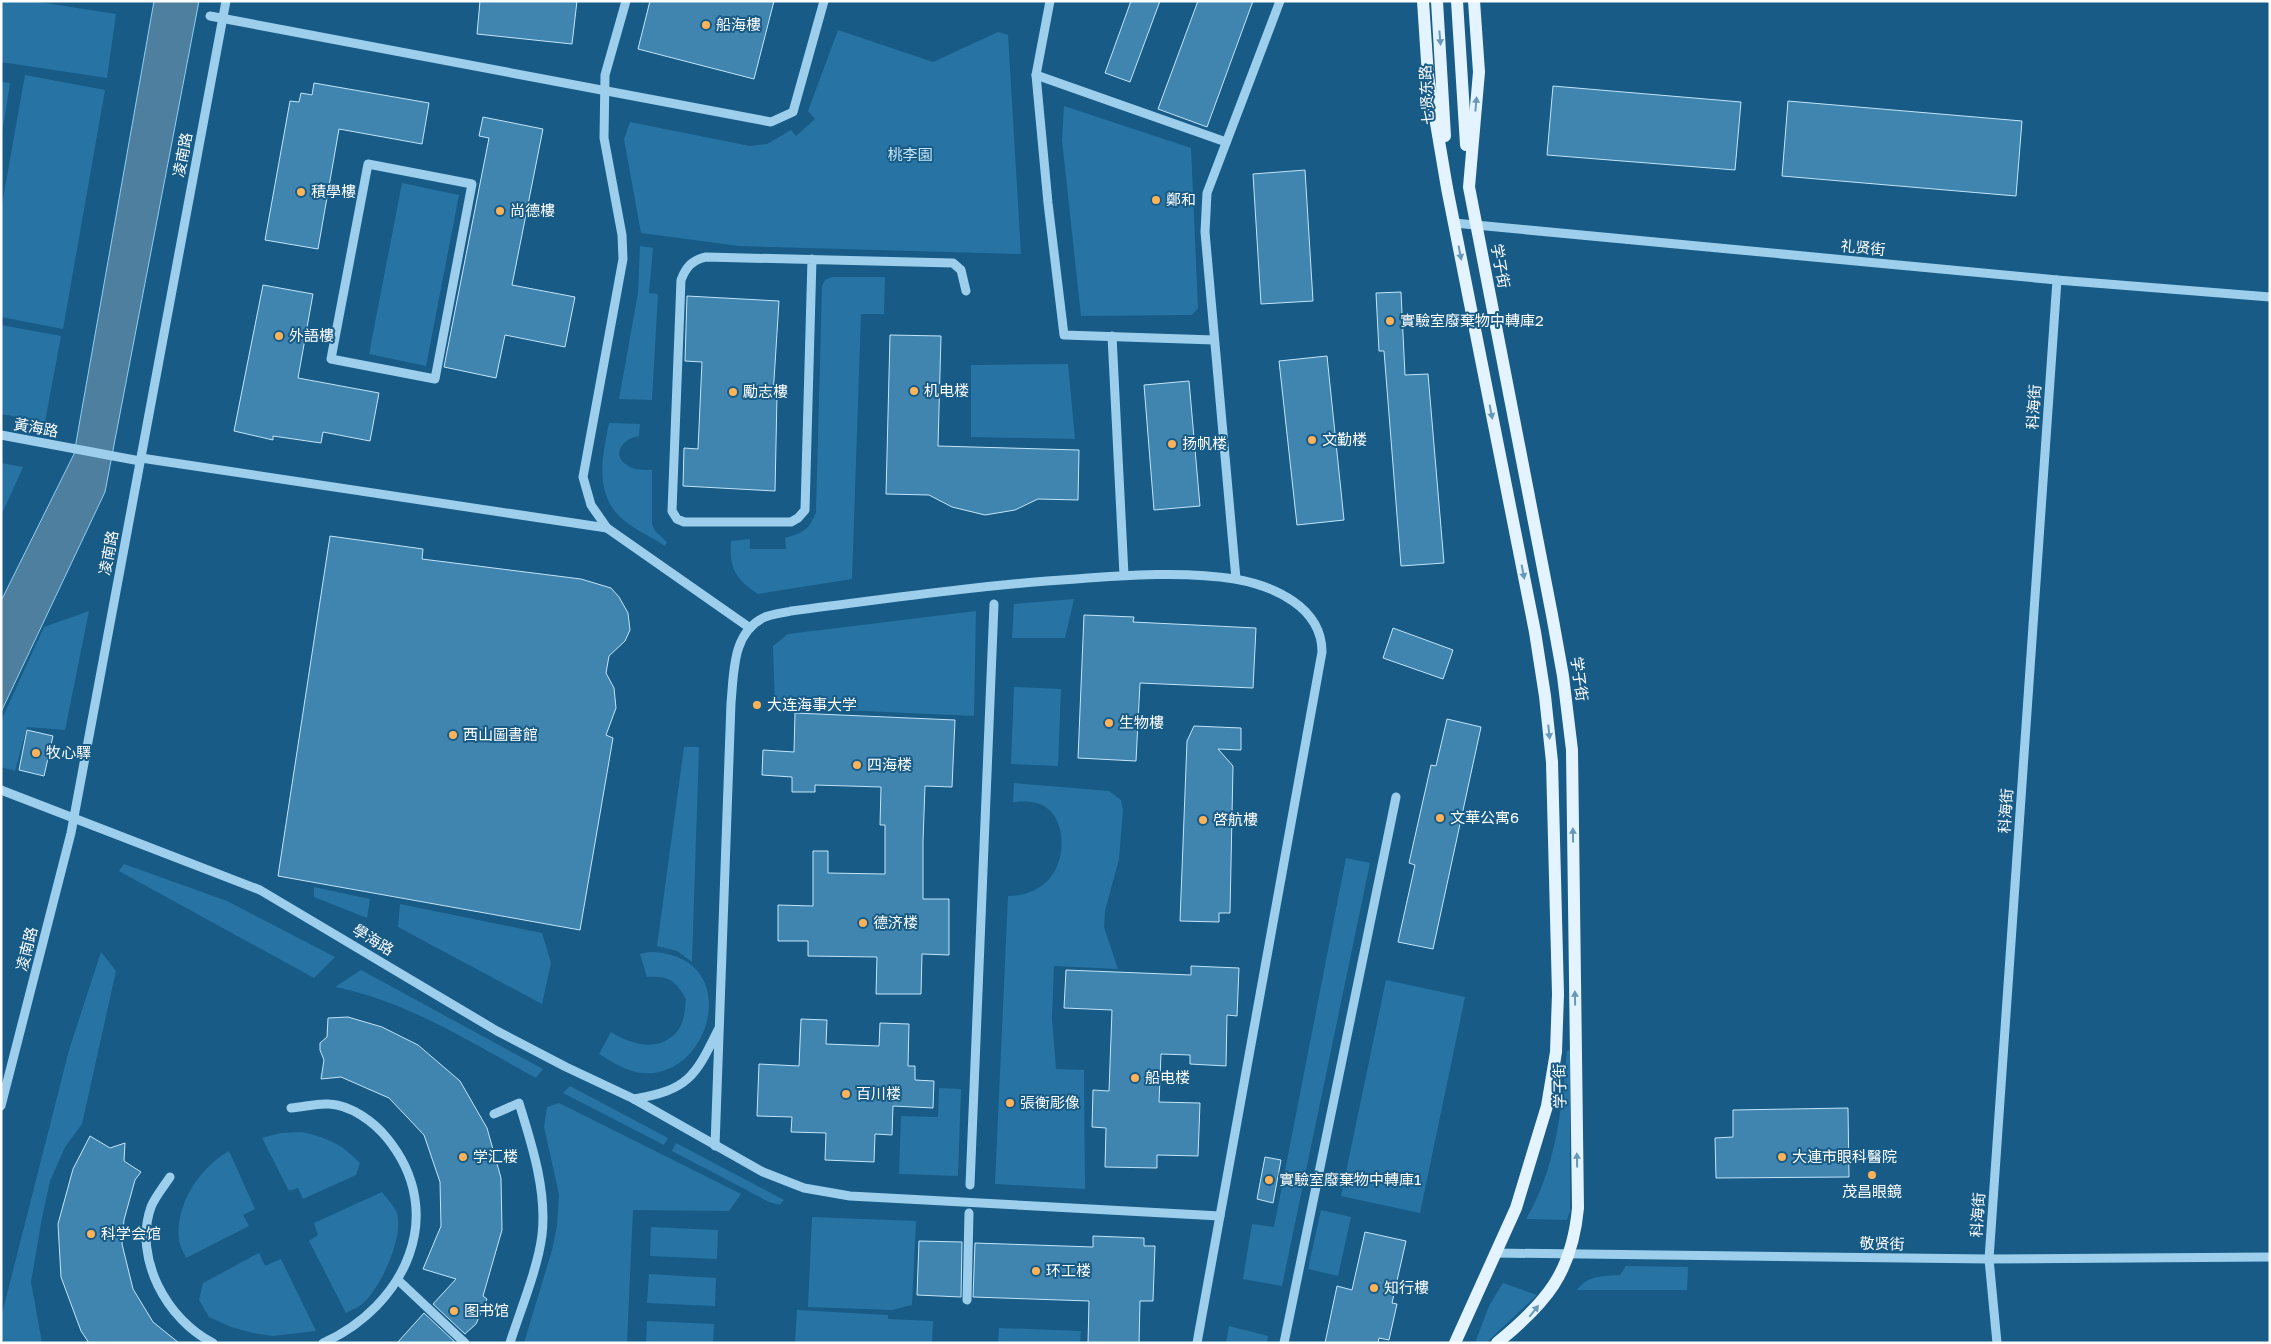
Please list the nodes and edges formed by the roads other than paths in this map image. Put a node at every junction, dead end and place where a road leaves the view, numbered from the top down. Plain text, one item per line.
1 (226, 1) edge
2 (626, 1) edge
3 (824, 1) edge
4 (1050, 1) edge
5 (1280, 1) edge
6 (1423, 1) edge
7 (1437, 1) edge
8 (1456, 1) edge
9 (1474, 1) edge
10 (210, 16) dead end
11 (223, 18) junction
12 (1036, 75) junction
13 (605, 91) junction
14 (1226, 142) junction
15 (1447, 188) junction
16 (1468, 188) junction
17 (1454, 223) junction
18 (1475, 226) junction
19 (812, 259) junction
20 (2057, 280) junction
21 (966, 291) dead end
22 (2270, 297) edge
23 (1112, 336) junction
24 (1214, 340) junction
25 (330, 359) joint
26 (1, 435) edge
27 (141, 460) junction
28 (607, 528) junction
29 (1124, 575) junction
30 (1236, 579) junction
31 (994, 604) dead end
32 (750, 628) junction
33 (1, 790) edge
34 (1396, 797) dead end
35 (74, 817) junction
36 (720, 1026) junction
37 (634, 1099) junction
38 (1, 1106) edge
39 (291, 1108) dead end
40 (494, 1114) dead end
41 (715, 1146) junction
42 (170, 1177) dead end
43 (970, 1185) dead end
44 (969, 1213) dead end
45 (1220, 1216) junction
46 (1495, 1253) junction
47 (1570, 1254) junction
48 (2270, 1257) edge
49 (1988, 1259) junction
50 (398, 1280) junction
51 (967, 1300) dead end
52 (213, 1343) edge
53 (323, 1343) edge
54 (465, 1343) edge
55 (510, 1343) edge
56 (1197, 1343) edge
57 (1284, 1343) edge
58 (1455, 1343) edge
59 (1497, 1343) edge
60 (1997, 1343) edge

1 - 11 street, 凌南路
2 - 13 street
3 - 13 street
4 - 12 street
5 - 14 street
6 - 15 main road, 学子街
7 -> 15 main road, 七贤东路
8 - 16 main road
16 -> 9 main road, 学子街
10 - 11 street
11 - 13 street
11 - 27 street, 凌南路
12 - 14 street
12 - 23 street
13 - 28 street
14 - 24 street
15 - 17 main road, 学子街
16 - 18 main road, 学子街
17 - 18 street, 礼贤街
17 -> 46 main road, 学子街
18 - 20 street, 礼贤街
47 -> 18 main road, 学子街
19 - 19 street
19 - 21 street
20 - 22 street, 礼贤街
20 - 49 street, 科海街
23 - 24 street
23 - 29 street
24 - 30 street
25 - 25 street
26 - 27 street, 黃海路
27 - 28 street
27 - 35 street, 凌南路
28 - 32 street
29 - 30 street
29 - 32 street
30 - 45 street
31 - 43 street
32 - 36 street
33 - 35 street, 學海路
34 - 57 street
35 - 37 street, 學海路
35 - 38 street, 凌南路
36 - 37 street
36 - 41 street
37 - 41 street, 學海路
39 - 50 street
40 - 55 street
41 - 45 street, 學海路
42 - 52 street
44 - 51 street
45 - 56 street
46 - 47 street, 敬贤街
46 - 58 main road, 学子街
47 - 49 street, 敬贤街
59 -> 47 main road, 学子街
48 - 49 street, 敬贤街
49 - 60 street, 科海街
50 - 53 street
50 - 54 street

